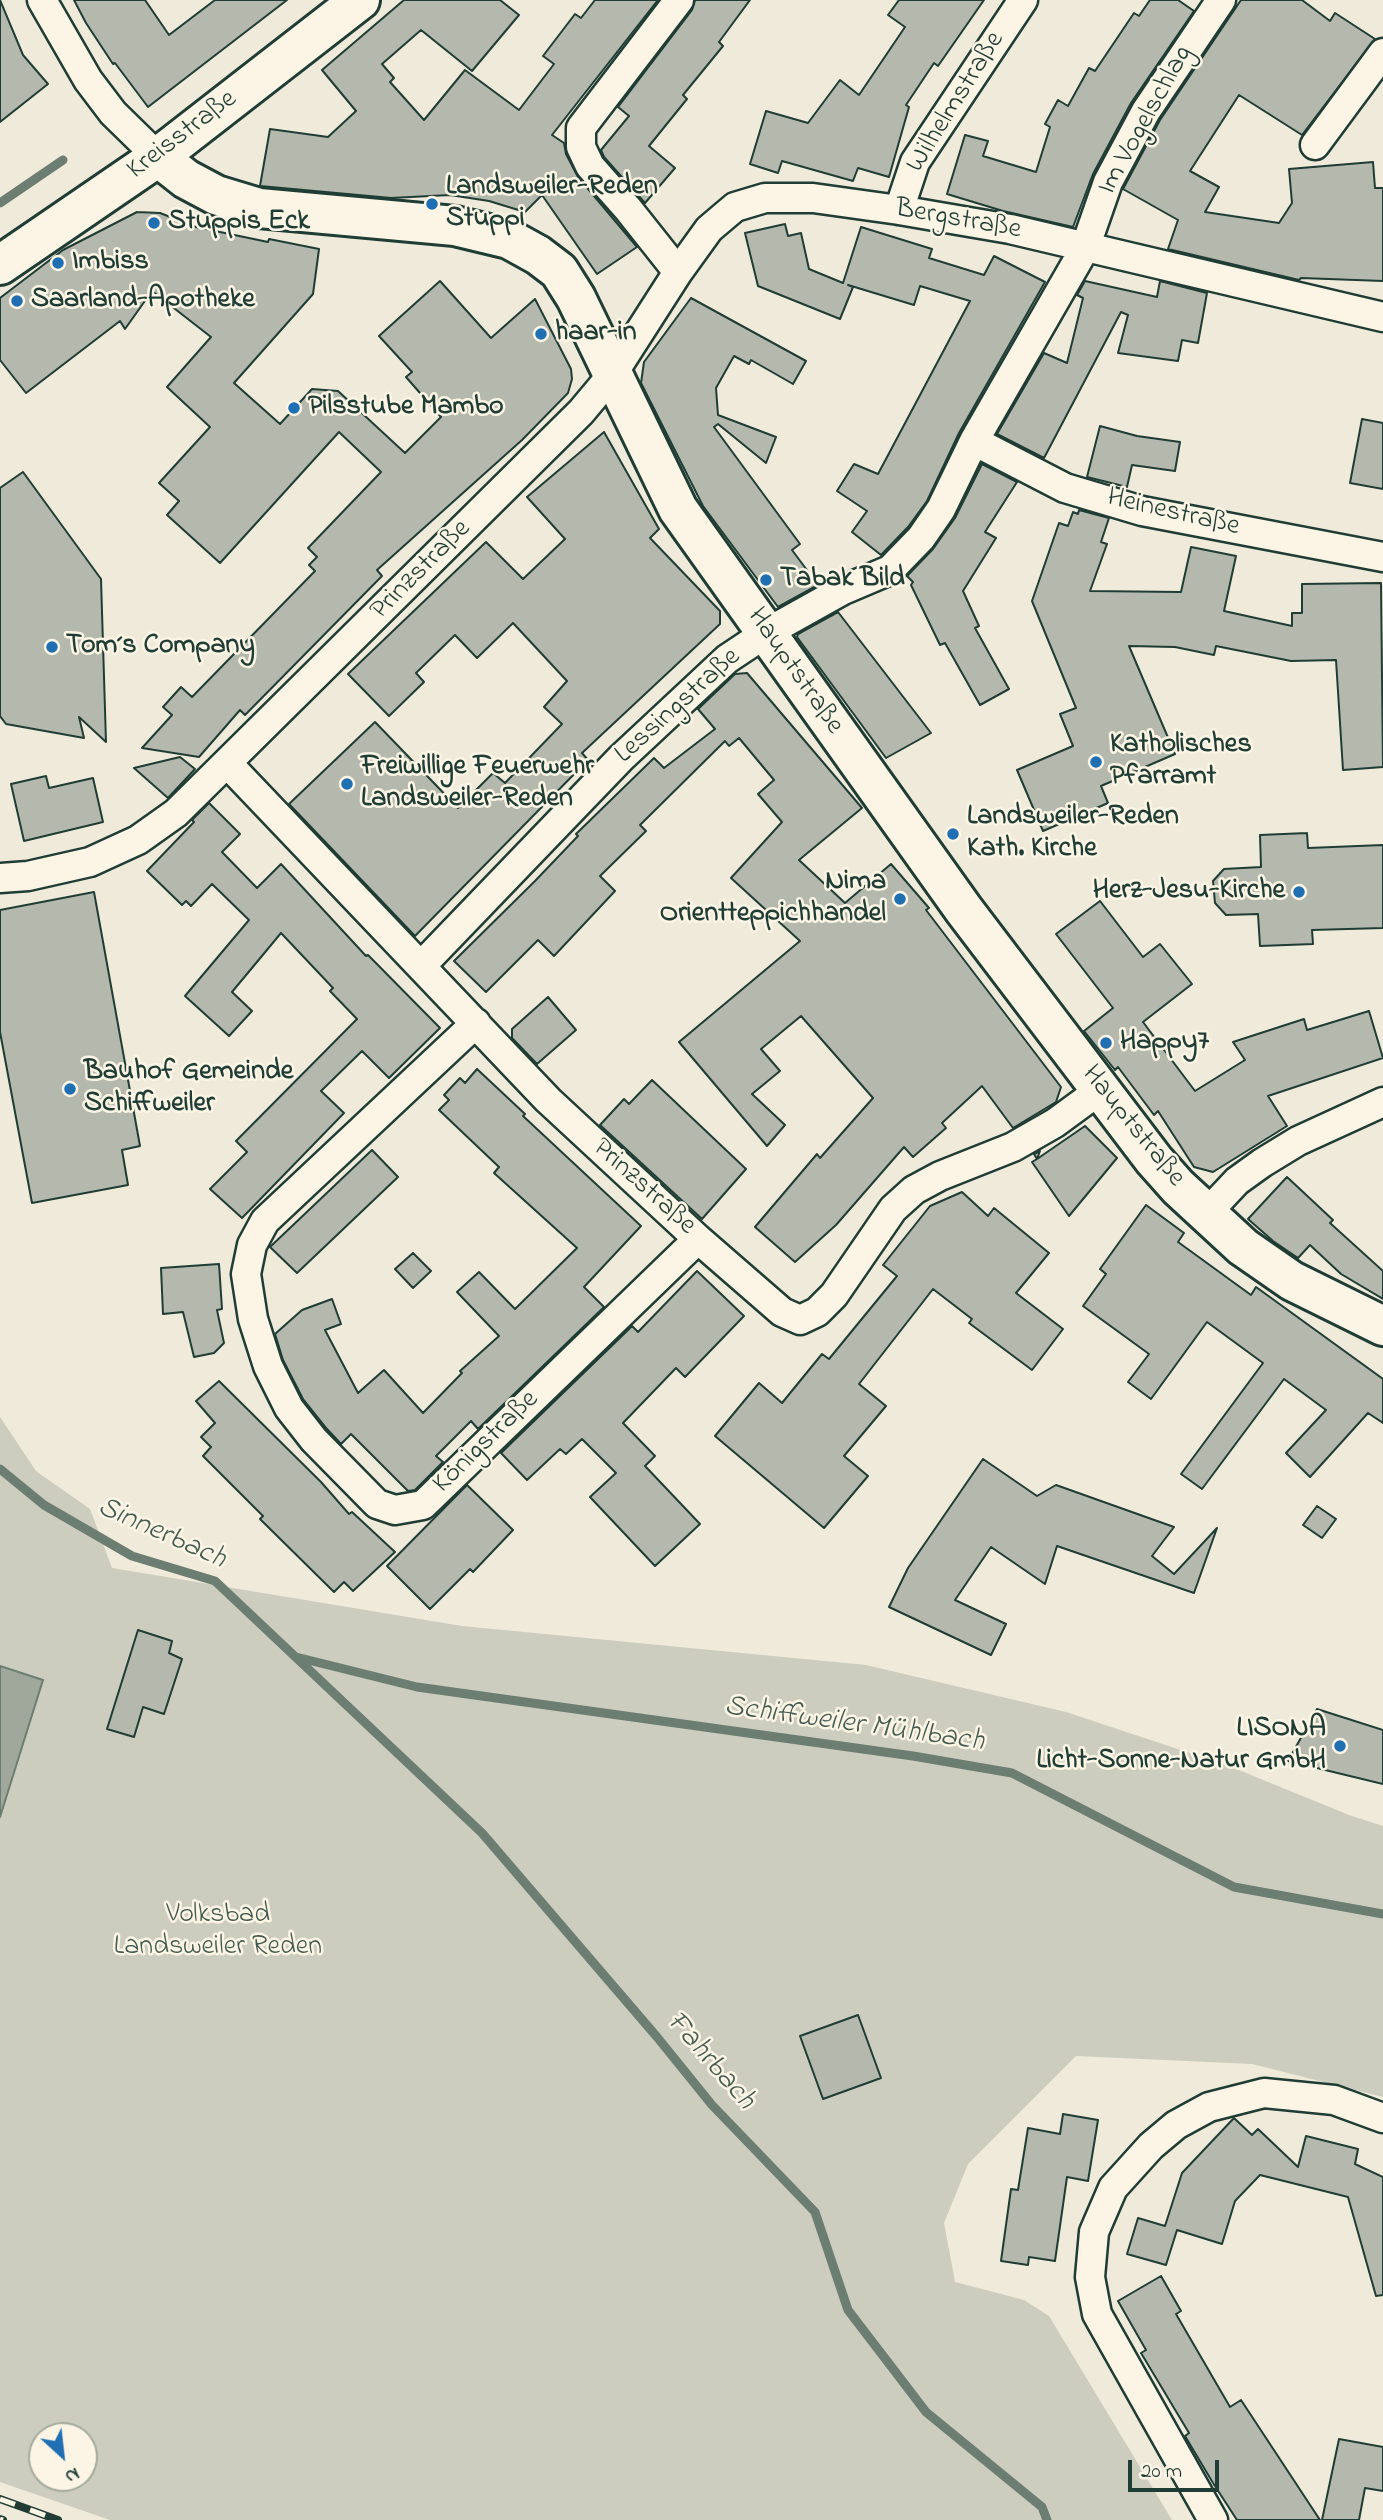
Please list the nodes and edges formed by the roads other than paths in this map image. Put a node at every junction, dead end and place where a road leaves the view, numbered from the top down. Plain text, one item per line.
1 (42, 0) edge
2 (360, 0) edge
3 (678, 0) edge
4 (1023, 0) edge
5 (1221, 0) edge
6 (1383, 53) edge
7 (1315, 145) dead end
8 (158, 157) junction
9 (899, 210) junction
10 (1085, 248) junction
11 (0, 265) edge
12 (678, 272) junction
13 (1383, 317) edge
14 (612, 375) junction
15 (974, 441) junction
16 (1383, 557) edge
17 (766, 633) junction
18 (228, 764) junction
19 (0, 878) edge
20 (421, 966) junction
21 (476, 1023) junction
22 (1100, 1090) junction
23 (1383, 1102) edge
24 (1206, 1214) junction
25 (698, 1239) junction
26 (1383, 1326) edge
27 (1383, 2118) edge
28 (1213, 2520) edge

1 - 8 street
2 - 8 street, Kreisstraße
3 - 12 street
4 - 9 street, Wilhelmstraße
5 - 10 street, Im Vogelschlag
6 - 7 street
8 - 11 street, Kreisstraße
8 - 14 street, Hauptstraße
9 - 10 street, Bergstraße
9 - 12 street, Bergstraße
10 - 13 street, Bergstraße
10 - 15 street
12 - 14 street, Bergstraße
14 - 17 street, Hauptstraße
14 - 18 street, Prinzstraße
15 - 16 street, Heinestraße
15 - 17 street
17 - 20 street, Lessingstraße
17 - 22 street, Hauptstraße
18 - 19 street, Prinzstraße
18 - 20 street, Prinzstraße
20 - 21 street, Prinzstraße
21 - 25 street, Prinzstraße
21 - 25 street, Königstraße
22 - 24 street, Hauptstraße
22 - 25 street, Prinzstraße
23 - 24 street
24 - 26 street, Hauptstraße
27 - 28 street

